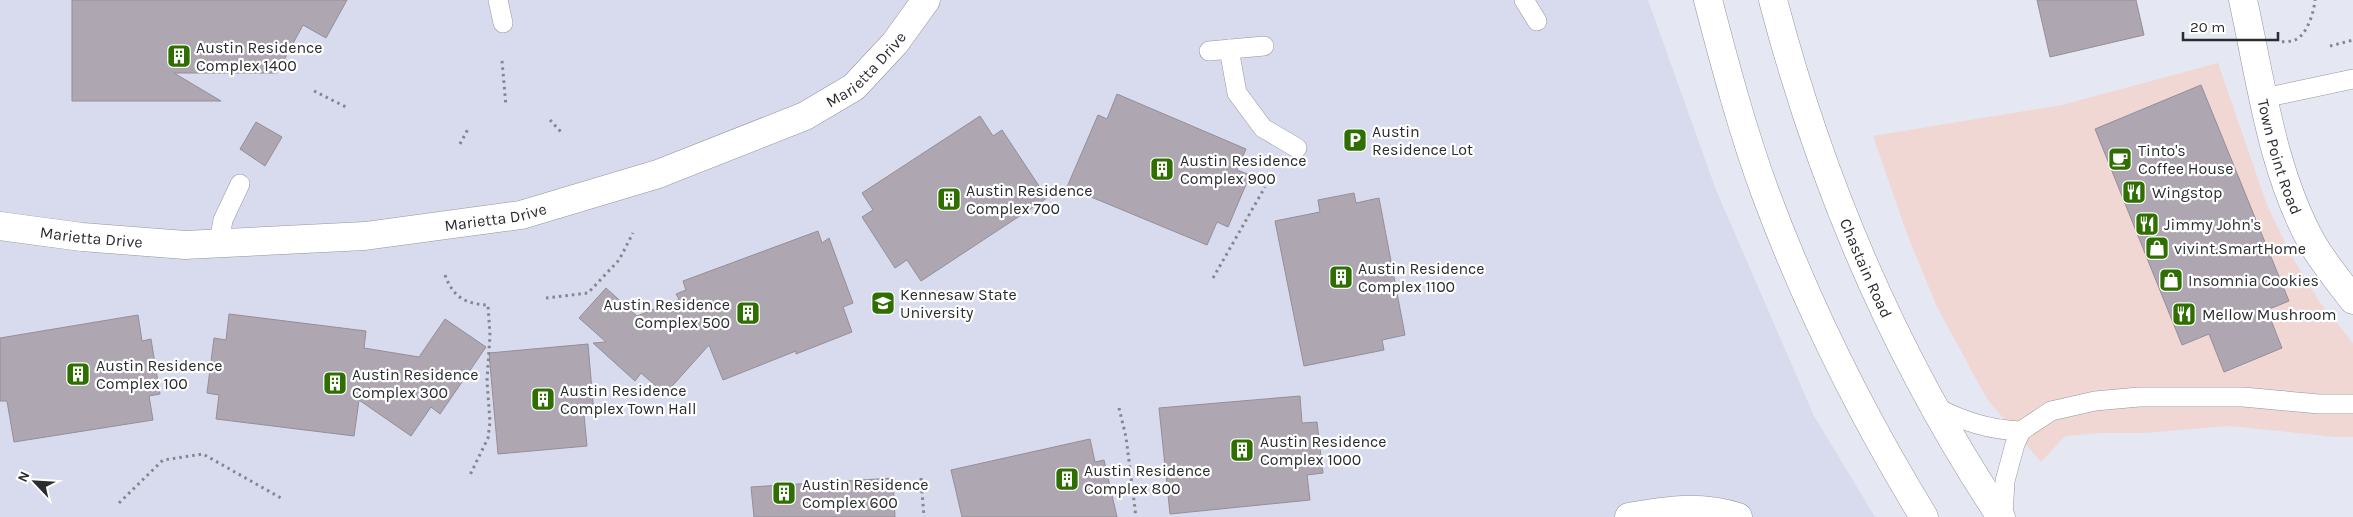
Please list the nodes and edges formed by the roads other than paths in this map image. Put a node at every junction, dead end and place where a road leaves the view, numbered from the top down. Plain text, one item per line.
1 (498, 0) edge
2 (1524, 0) edge
3 (1708, 0) edge
4 (1773, 0) edge
5 (2243, 0) edge
6 (921, 2) edge
7 (1537, 21) dead end
8 (503, 23) dead end
9 (1264, 46) dead end
10 (1229, 49) junction
11 (1209, 51) dead end
12 (2353, 79) edge
13 (2264, 98) junction
14 (1297, 148) dead end
15 (240, 184) dead end
16 (0, 226) edge
17 (219, 243) junction
18 (2353, 300) edge
19 (2353, 404) edge
20 (1935, 407) junction
21 (2021, 431) junction
22 (1629, 517) edge
23 (1738, 517) edge
24 (1924, 517) edge
25 (2002, 517) edge

1 - 8 lane
2 - 7 lane
3 - 24 street
4 - 20 street, Chastain Road
5 - 13 street, Town Point Road
6 - 17 street, Marietta Drive
9 - 10 lane
10 - 11 lane
10 - 14 lane
12 - 13 lane
13 - 18 street, Town Point Road
15 - 17 lane
16 - 17 street, Marietta Drive
19 - 21 lane
20 - 21 lane
20 - 25 street, Chastain Road
21 - 25 lane
22 - 23 street

